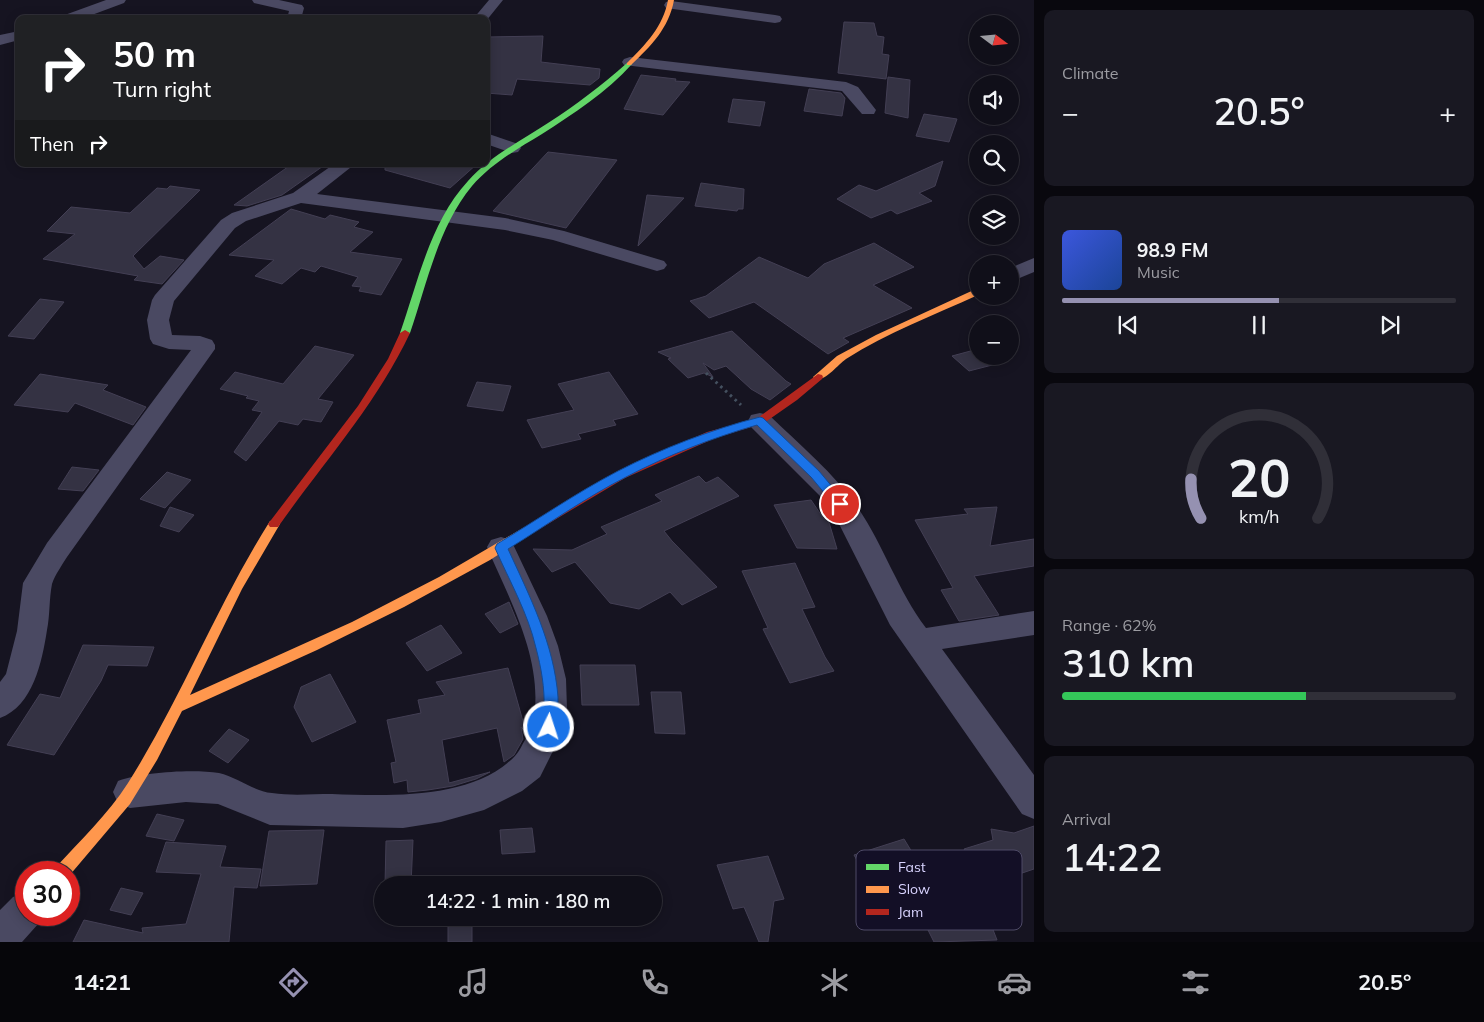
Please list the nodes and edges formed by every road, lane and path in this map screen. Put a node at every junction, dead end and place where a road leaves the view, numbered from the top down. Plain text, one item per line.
1 (120, 0) edge
2 (259, 0) edge
3 (478, 0) edge
4 (495, 1) edge
5 (671, 2) edge
6 (77, 15) edge
7 (295, 15) edge
8 (483, 15) edge
9 (775, 18) dead end
10 (15, 36) edge
11 (0, 40) edge
12 (630, 62) junction
13 (868, 110) dead end
14 (490, 140) edge
15 (512, 148) junction
16 (490, 166) edge
17 (342, 167) edge
18 (489, 167) edge
19 (300, 197) junction
20 (447, 216) junction
21 (1034, 264) edge
22 (657, 265) dead end
23 (1019, 272) edge
24 (969, 296) edge
25 (706, 373) dead end
26 (760, 420) junction
27 (501, 548) junction
28 (1034, 623) edge
29 (918, 641) junction
30 (0, 704) edge
31 (180, 706) junction
32 (130, 792) junction
33 (1034, 802) edge
34 (71, 861) edge
35 (15, 922) edge
36 (0, 938) edge

1 - 6 street
2 - 7 street
3 - 4 street
4 - 8 street
5 - 9 street
5 - 12 street
10 - 11 street
12 - 13 street
12 - 15 street
14 - 15 street
15 - 16 street
17 - 19 street
18 - 20 street
19 - 20 street
19 - 30 street
20 - 22 street
20 - 31 street
21 - 23 street
24 - 26 street
25 - 26 path
26 - 27 street
26 - 29 street
27 - 31 street
27 - 32 street
28 - 29 street
29 - 33 street
31 - 32 street
32 - 34 street
35 - 36 street

